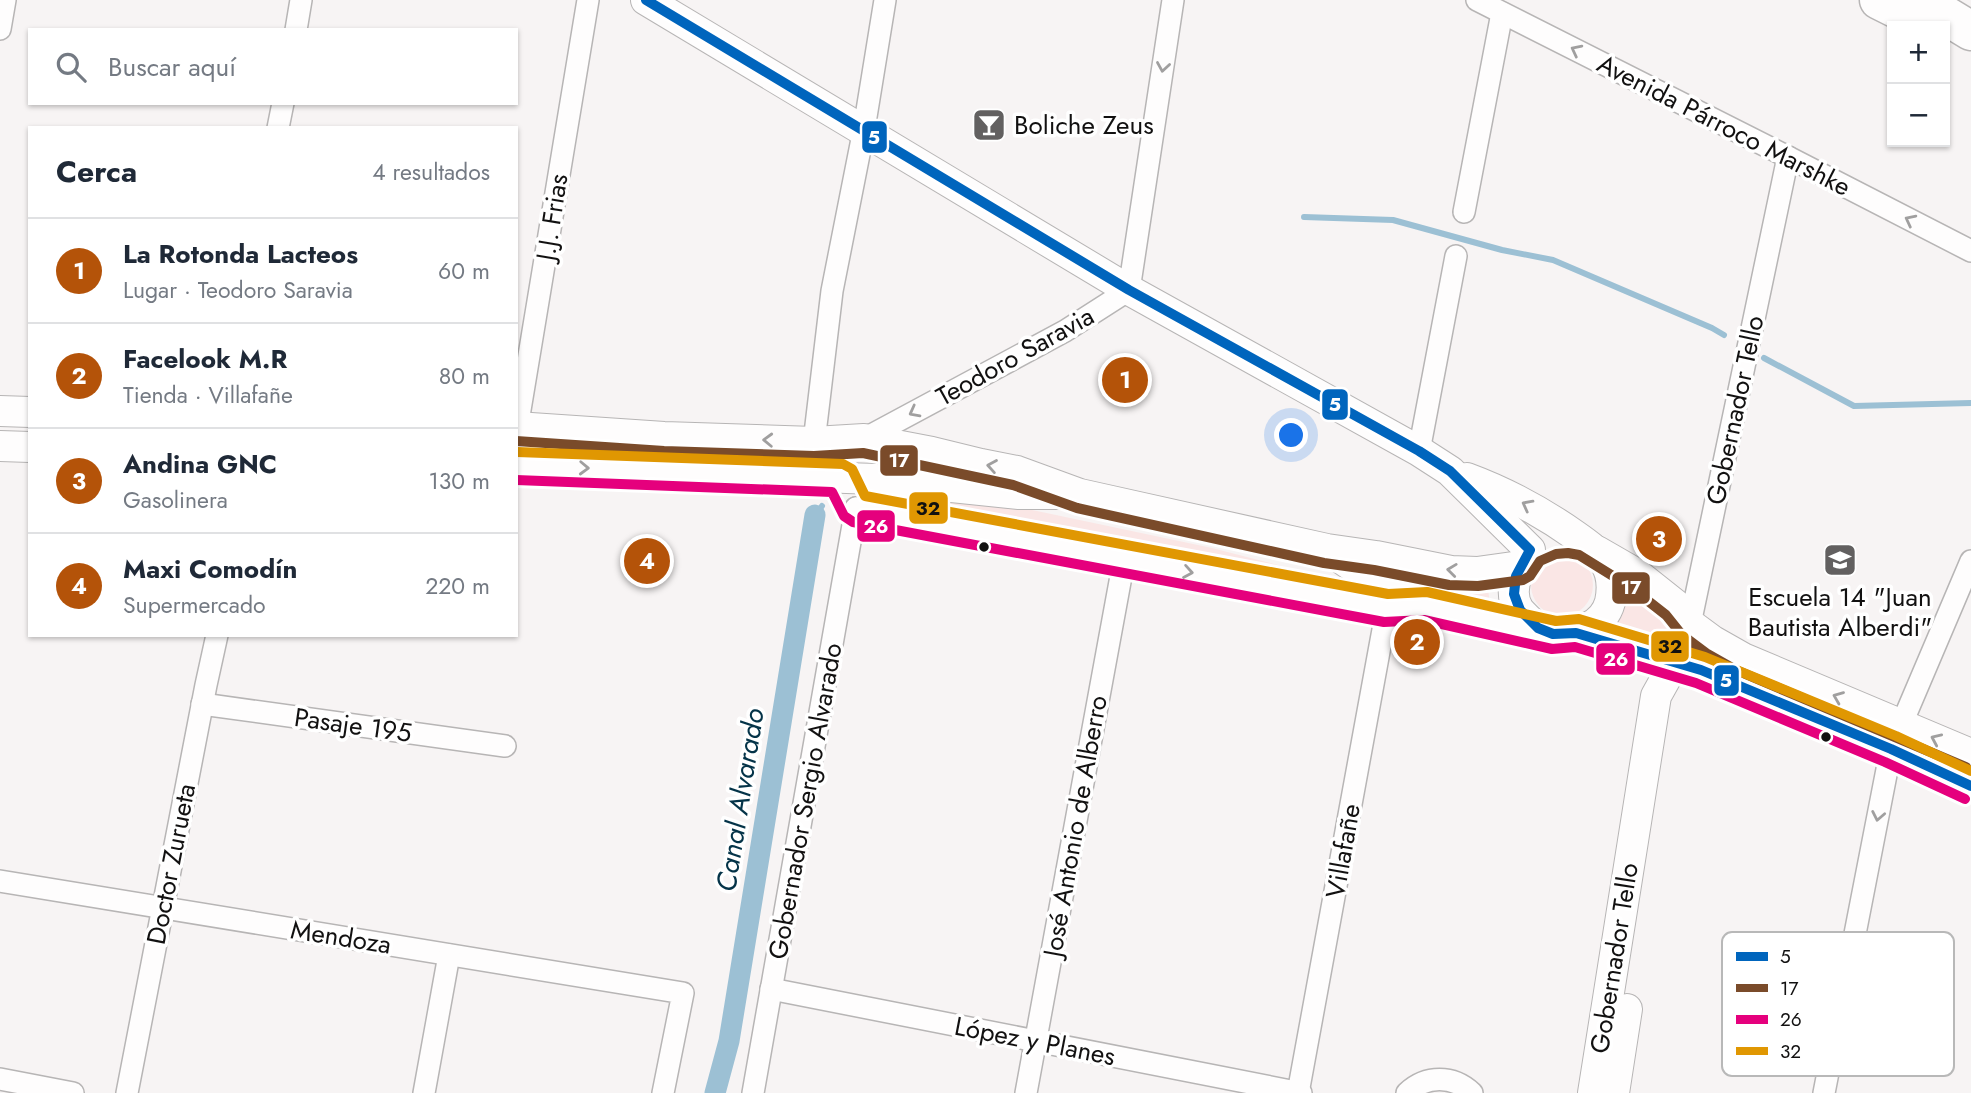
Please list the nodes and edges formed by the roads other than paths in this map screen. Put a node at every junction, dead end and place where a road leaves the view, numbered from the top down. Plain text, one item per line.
1 (5, 0) edge
2 (302, 0) edge
3 (588, 0) edge
4 (646, 0) edge
5 (885, 0) edge
6 (1173, 0) edge
7 (1477, 0) edge
8 (1878, 0) edge
9 (1920, 0) edge
10 (1502, 13) junction
11 (1921, 21) edge
12 (296, 28) edge
13 (0, 29) edge
14 (1971, 31) edge
15 (1950, 36) edge
16 (1971, 46) edge
17 (283, 105) edge
18 (278, 126) edge
19 (864, 129) junction
20 (1788, 157) junction
21 (1464, 212) dead end
22 (1971, 251) edge
23 (1456, 256) dead end
24 (1129, 290) junction
25 (0, 411) edge
26 (28, 412) edge
27 (518, 424) edge
28 (518, 430) edge
29 (864, 439) junction
30 (814, 442) junction
31 (0, 446) edge
32 (28, 447) edge
33 (1419, 451) junction
34 (518, 466) edge
35 (1450, 471) junction
36 (841, 478) junction
37 (1080, 494) junction
38 (856, 508) junction
39 (1590, 546) junction
40 (1327, 549) junction
41 (1525, 558) junction
42 (1124, 560) junction
43 (1971, 561) edge
44 (1425, 606) junction
45 (1387, 608) junction
46 (1690, 624) junction
47 (1539, 630) junction
48 (1576, 633) junction
49 (218, 637) edge
50 (1675, 662) junction
51 (202, 704) junction
52 (1896, 736) junction
53 (505, 746) dead end
54 (1971, 754) edge
55 (1971, 786) edge
56 (0, 881) edge
57 (163, 908) junction
58 (1856, 932) edge
59 (449, 955) junction
60 (771, 989) junction
61 (1036, 1041) junction
62 (0, 1079) edge
63 (73, 1093) edge
64 (127, 1093) edge
65 (424, 1093) edge
66 (663, 1093) edge
67 (753, 1093) edge
68 (1026, 1093) edge
69 (1299, 1093) edge
70 (1407, 1093) edge
71 (1472, 1093) edge
72 (1592, 1093) edge
73 (1614, 1093) edge

1 - 13 street
2 - 12 street
3 - 27 street, J.J. Frias
4 - 19 street
5 - 19 street
6 -> 24 street
7 - 10 street, Avenida Párroco Marshke
8 - 11 highway
9 - 14 highway
20 -> 10 street, Avenida Párroco Marshke
10 - 21 street
15 - 16 highway
17 - 18 street
19 - 24 street
19 - 30 street
22 -> 20 street, Avenida Párroco Marshke
20 - 46 street, Gobernador Tello
23 - 33 street
24 -> 29 street, Teodoro Saravia
24 - 33 street
25 - 26 street
30 -> 28 street
29 - 30 street
37 -> 29 street
31 - 32 street
33 - 35 street
34 -> 36 street
39 -> 35 street
35 - 41 street
36 - 37 street
36 - 38 street
37 - 40 street
38 - 42 street
38 - 60 street, Gobernador Sergio Alvarado
39 - 41 street
39 - 46 street
39 - 48 street
41 -> 40 street
40 - 44 street
41 - 47 street
42 -> 45 street
42 - 61 street, José Antonio de Alberro
43 - 52 street
44 - 45 street
44 - 47 street
45 - 69 street, Villafañe
46 - 50 street, Gobernador Tello
52 -> 46 street
47 - 48 street
48 - 50 street
49 - 51 street, Doctor Zurueta
50 - 52 street
50 - 72 street, Gobernador Tello
50 - 73 street, Gobernador Tello
51 - 53 street, Pasaje 195
51 - 57 street, Doctor Zurueta
54 -> 52 street
52 - 55 street
52 -> 58 street
56 - 57 street, Mendoza
57 - 59 street, Mendoza
57 - 64 street, Doctor Zurueta
59 - 65 street
59 - 66 street, Mendoza
60 - 61 street, López y Planes
60 - 67 street, Gobernador Sergio Alvarado
61 - 68 street, José Antonio de Alberro
61 - 69 street, López y Planes
62 - 63 street
70 - 71 street

